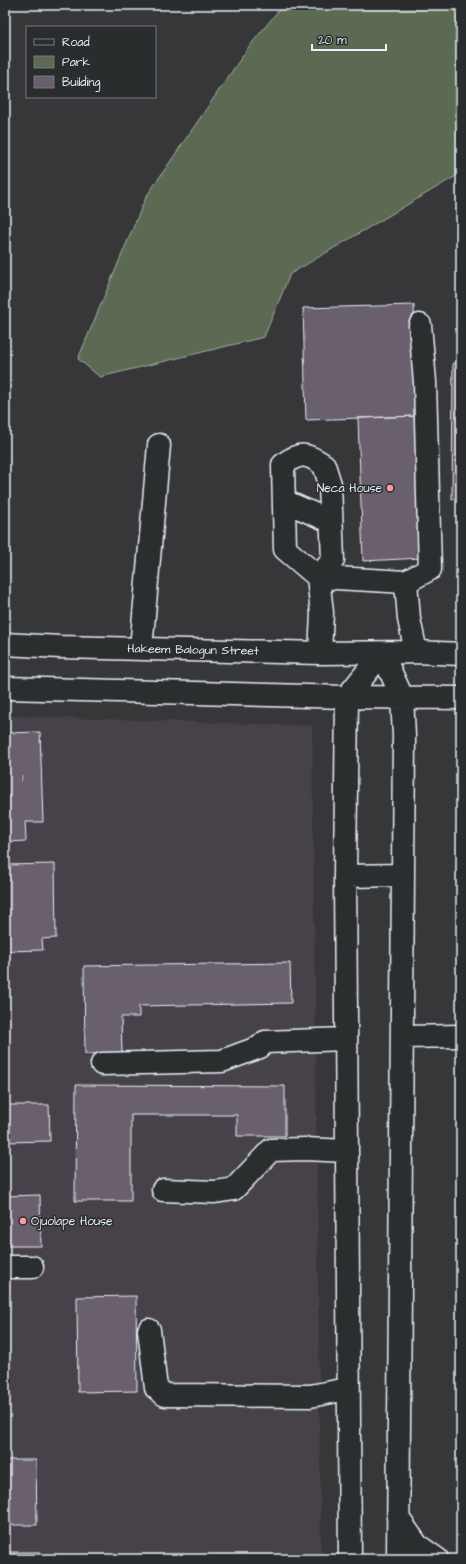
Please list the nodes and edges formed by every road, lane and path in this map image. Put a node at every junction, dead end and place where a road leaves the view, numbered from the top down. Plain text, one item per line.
1 (420, 324) dead end
2 (159, 445) dead end
3 (284, 500) junction
4 (330, 521) junction
5 (318, 577) junction
6 (406, 582) junction
7 (5, 644) edge
8 (141, 649) junction
9 (416, 652) junction
10 (320, 653) junction
11 (382, 653) junction
12 (461, 654) edge
13 (5, 688) edge
14 (347, 697) junction
15 (402, 697) junction
16 (461, 698) edge
17 (403, 875) junction
18 (345, 876) junction
19 (461, 1036) edge
20 (402, 1037) junction
21 (346, 1040) junction
22 (102, 1064) dead end
23 (347, 1151) junction
24 (163, 1190) dead end
25 (5, 1267) edge
26 (32, 1267) dead end
27 (149, 1330) dead end
28 (348, 1389) junction
29 (398, 1518) junction
30 (350, 1559) edge
31 (398, 1559) edge
32 (437, 1559) edge

1 - 6 street
2 - 8 street
3 - 4 street
3 - 4 street
3 - 5 street
4 - 5 street
5 - 6 street
5 - 10 street
6 - 9 street
7 - 8 street, Hakeem Balogun Street
8 - 10 street, Hakeem Balogun Street
9 - 11 street, Hakeem Balogun Street
9 - 12 street, Hakeem Balogun Street
10 - 11 street, Hakeem Balogun Street
11 - 14 street
11 - 15 street
13 - 14 street
14 - 15 street
14 - 18 street
15 - 16 street
15 - 17 street
17 - 18 street
17 - 20 street
18 - 21 street
19 - 20 street
20 - 29 street
21 - 22 street
21 - 23 street
23 - 24 street
23 - 28 street
25 - 26 street
27 - 28 street
28 - 30 street
29 - 31 street
29 - 32 street

